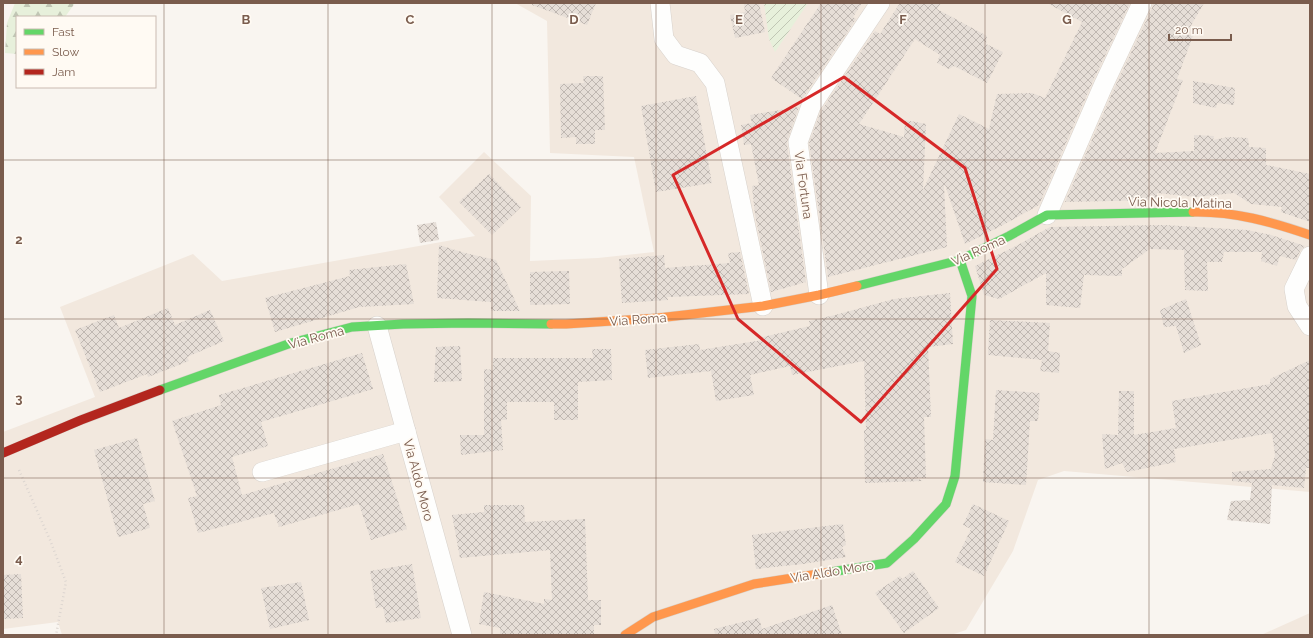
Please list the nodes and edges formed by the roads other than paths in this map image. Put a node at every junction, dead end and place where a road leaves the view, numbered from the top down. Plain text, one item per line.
1 (660, 3) edge
2 (880, 3) edge
3 (1142, 3) edge
4 (1047, 215) junction
5 (1310, 235) edge
6 (1310, 256) edge
7 (960, 260) junction
8 (819, 295) junction
9 (763, 306) junction
10 (377, 326) junction
11 (1310, 326) edge
12 (406, 430) junction
13 (6, 452) edge
14 (262, 472) dead end
15 (462, 635) edge
16 (625, 635) edge

1 - 9 street
2 - 8 street, Via Fortuna
3 - 4 street
4 - 5 street, Via Nicola Matina
4 - 7 street, Via Roma
6 - 11 street
7 - 8 street, Via Roma
7 - 16 street, Via Aldo Moro
8 - 9 street, Via Roma
9 - 10 street, Via Roma
10 - 12 street, Via Aldo Moro
10 - 13 street, Via Roma
12 - 14 street
12 - 15 street, Via Aldo Moro

